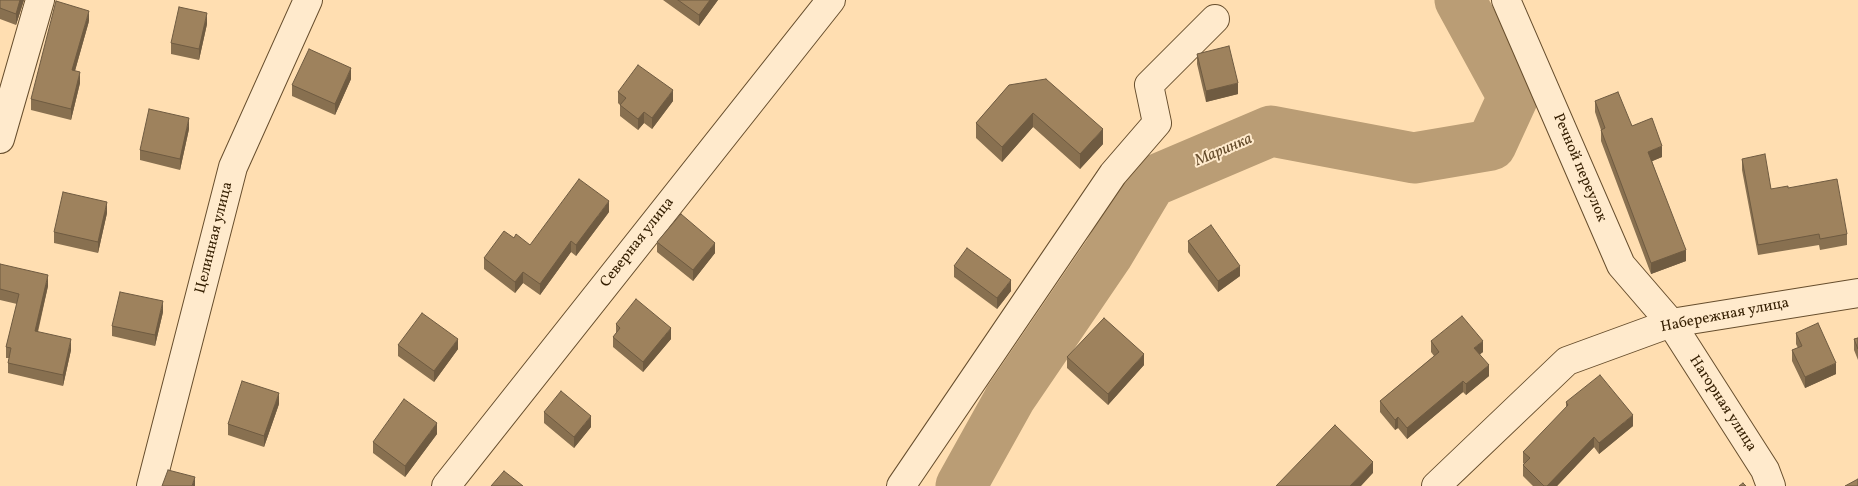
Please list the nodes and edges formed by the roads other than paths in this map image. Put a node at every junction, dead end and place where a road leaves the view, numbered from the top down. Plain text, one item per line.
1 (40, 0) edge
2 (308, 0) edge
3 (831, 0) edge
4 (1506, 0) edge
5 (1215, 19) dead end
6 (0, 138) edge
7 (1858, 293) edge
8 (1671, 324) junction
9 (151, 486) edge
10 (446, 486) edge
11 (901, 486) edge
12 (1436, 486) edge
13 (1771, 486) edge

1 - 6 street
2 - 9 street, Целинная улица
3 - 10 street, Северная улица
4 - 8 street, Речной переулок
5 - 11 street
7 - 8 street, Набережная улица
8 - 12 street, Набережная улица
8 - 13 street, Нагорная улица

